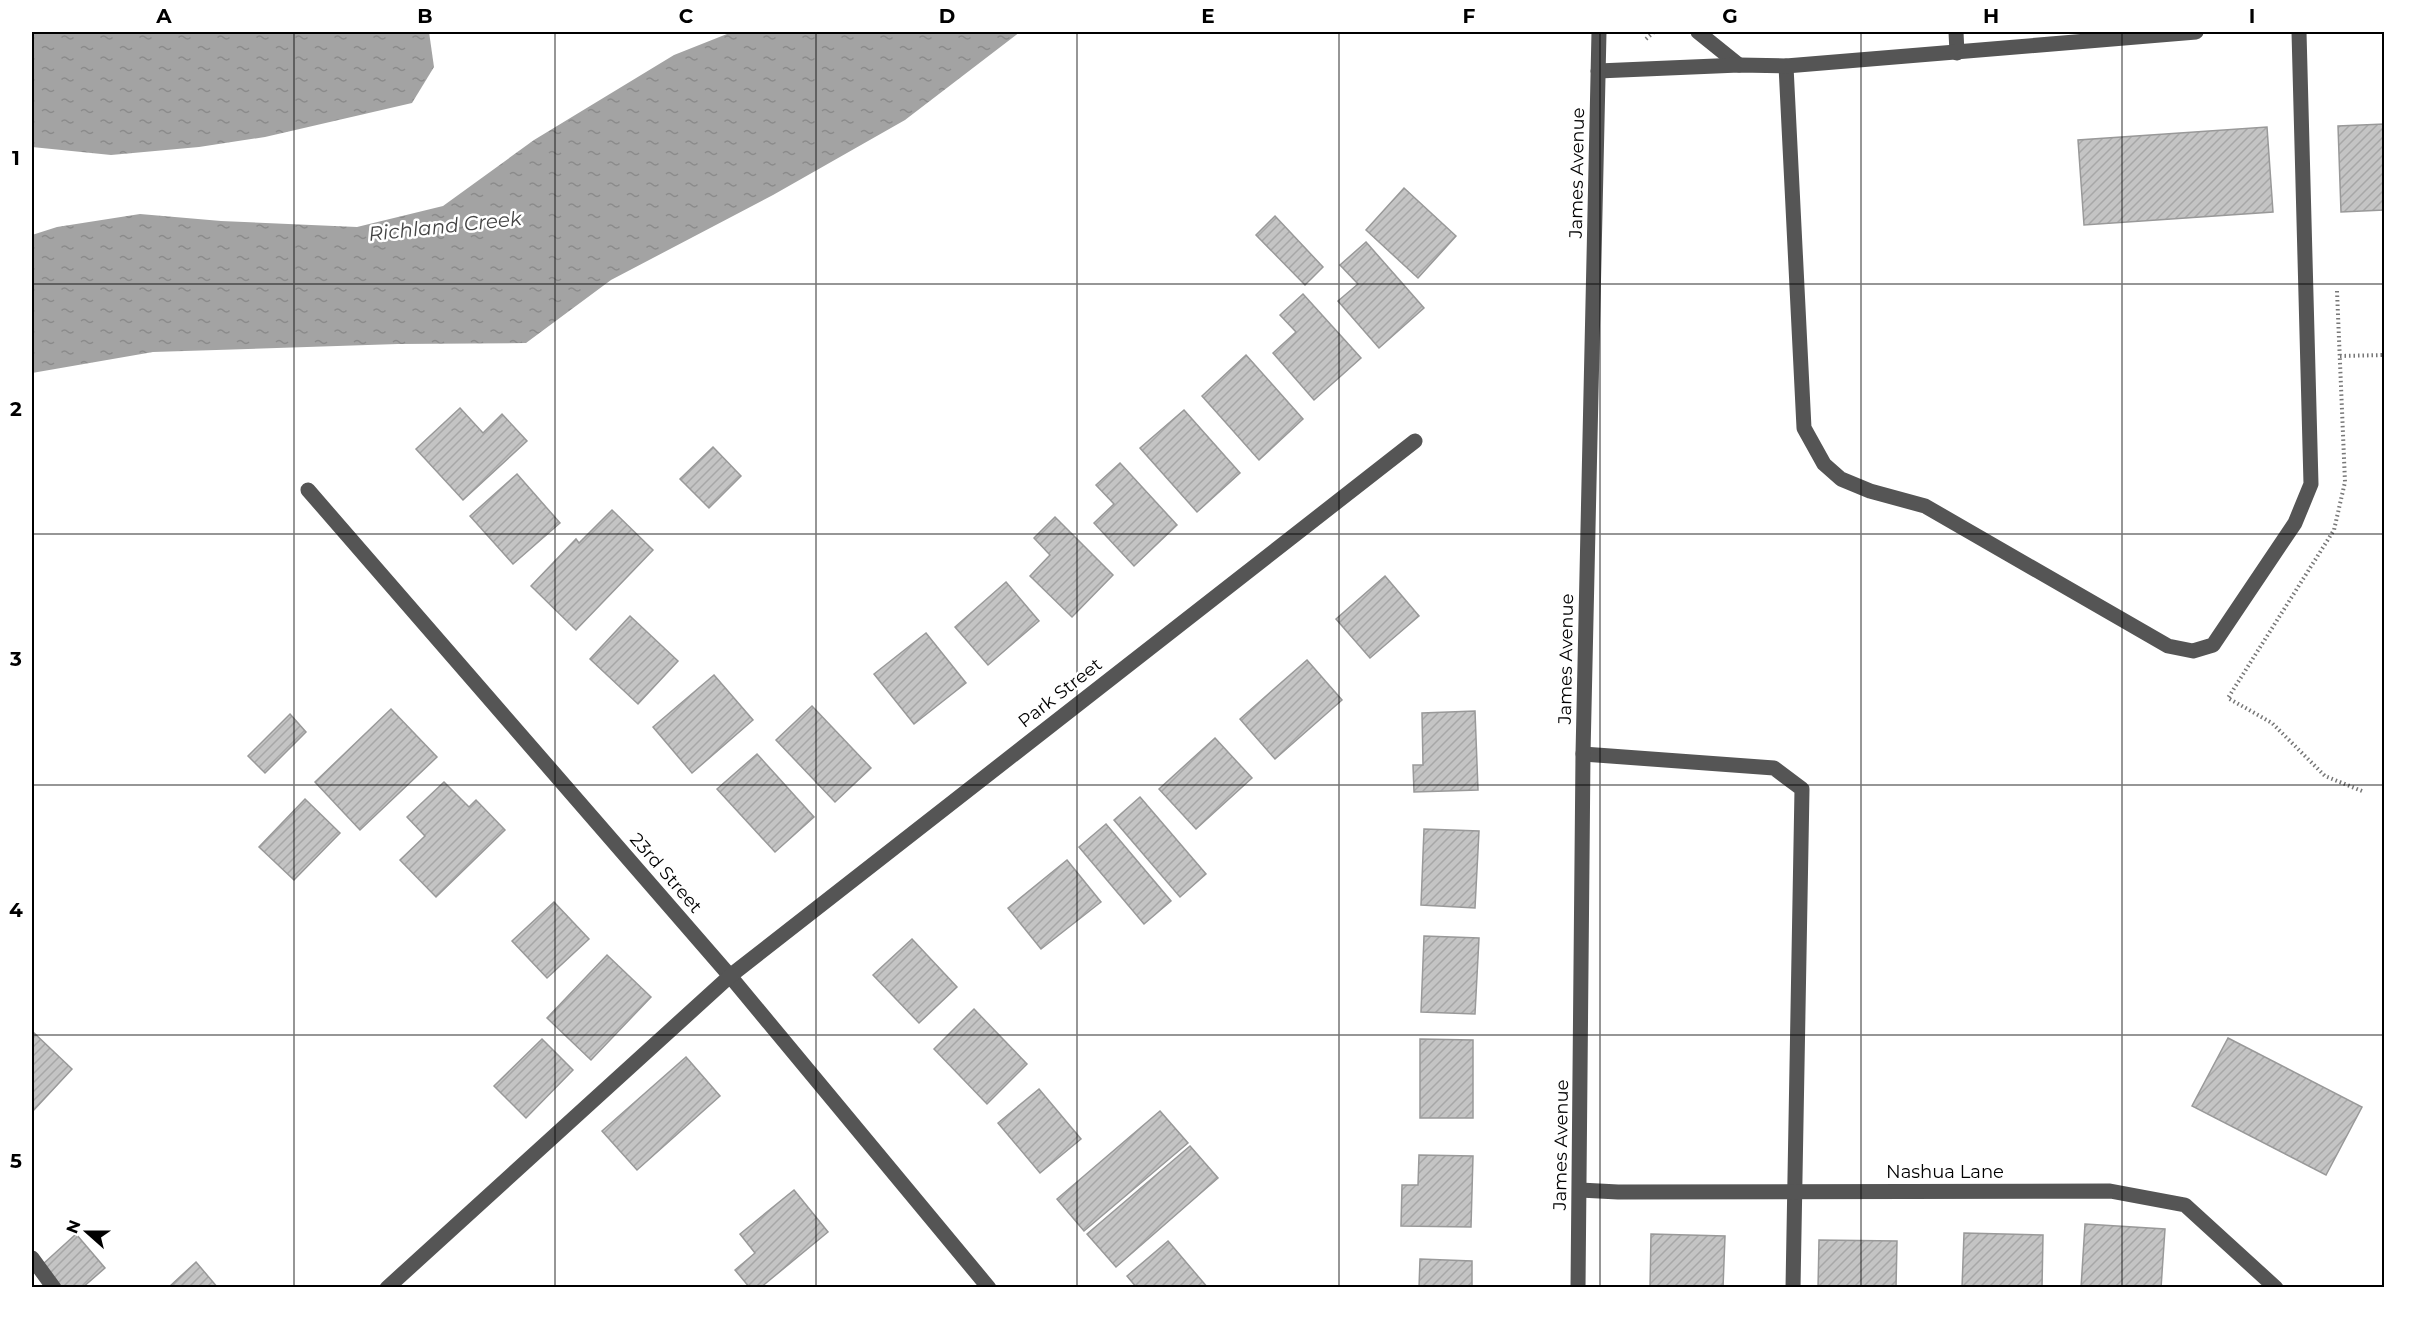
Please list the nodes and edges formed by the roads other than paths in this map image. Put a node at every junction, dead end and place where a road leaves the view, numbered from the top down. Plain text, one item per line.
1 (1599, 32) edge
2 (1698, 32) edge
3 (1956, 32) edge
4 (2196, 32) edge
5 (2299, 32) edge
6 (1957, 53) junction
7 (1739, 65) junction
8 (1785, 66) junction
9 (1598, 72) junction
10 (1415, 441) dead end
11 (308, 490) dead end
12 (1583, 754) junction
13 (730, 976) junction
14 (1580, 1190) junction
15 (1793, 1192) junction
16 (32, 1258) edge
17 (54, 1287) edge
18 (387, 1287) edge
19 (988, 1287) edge
20 (1578, 1287) edge
21 (1793, 1287) edge
22 (2276, 1287) edge

1 - 9 street, James Avenue
2 - 7 street
3 - 6 street
4 - 6 street
5 - 8 street
6 - 8 street
7 - 8 street
7 - 9 street
9 - 12 street, James Avenue
10 - 13 street, Park Street
11 - 13 street, 23rd Street
12 - 14 street, James Avenue
12 - 15 street
13 - 18 street, Park Street
13 - 19 street, 23rd Street
14 - 15 street, Nashua Lane
14 - 20 street, James Avenue
15 - 21 street
15 - 22 street, Nashua Lane
16 - 17 street

